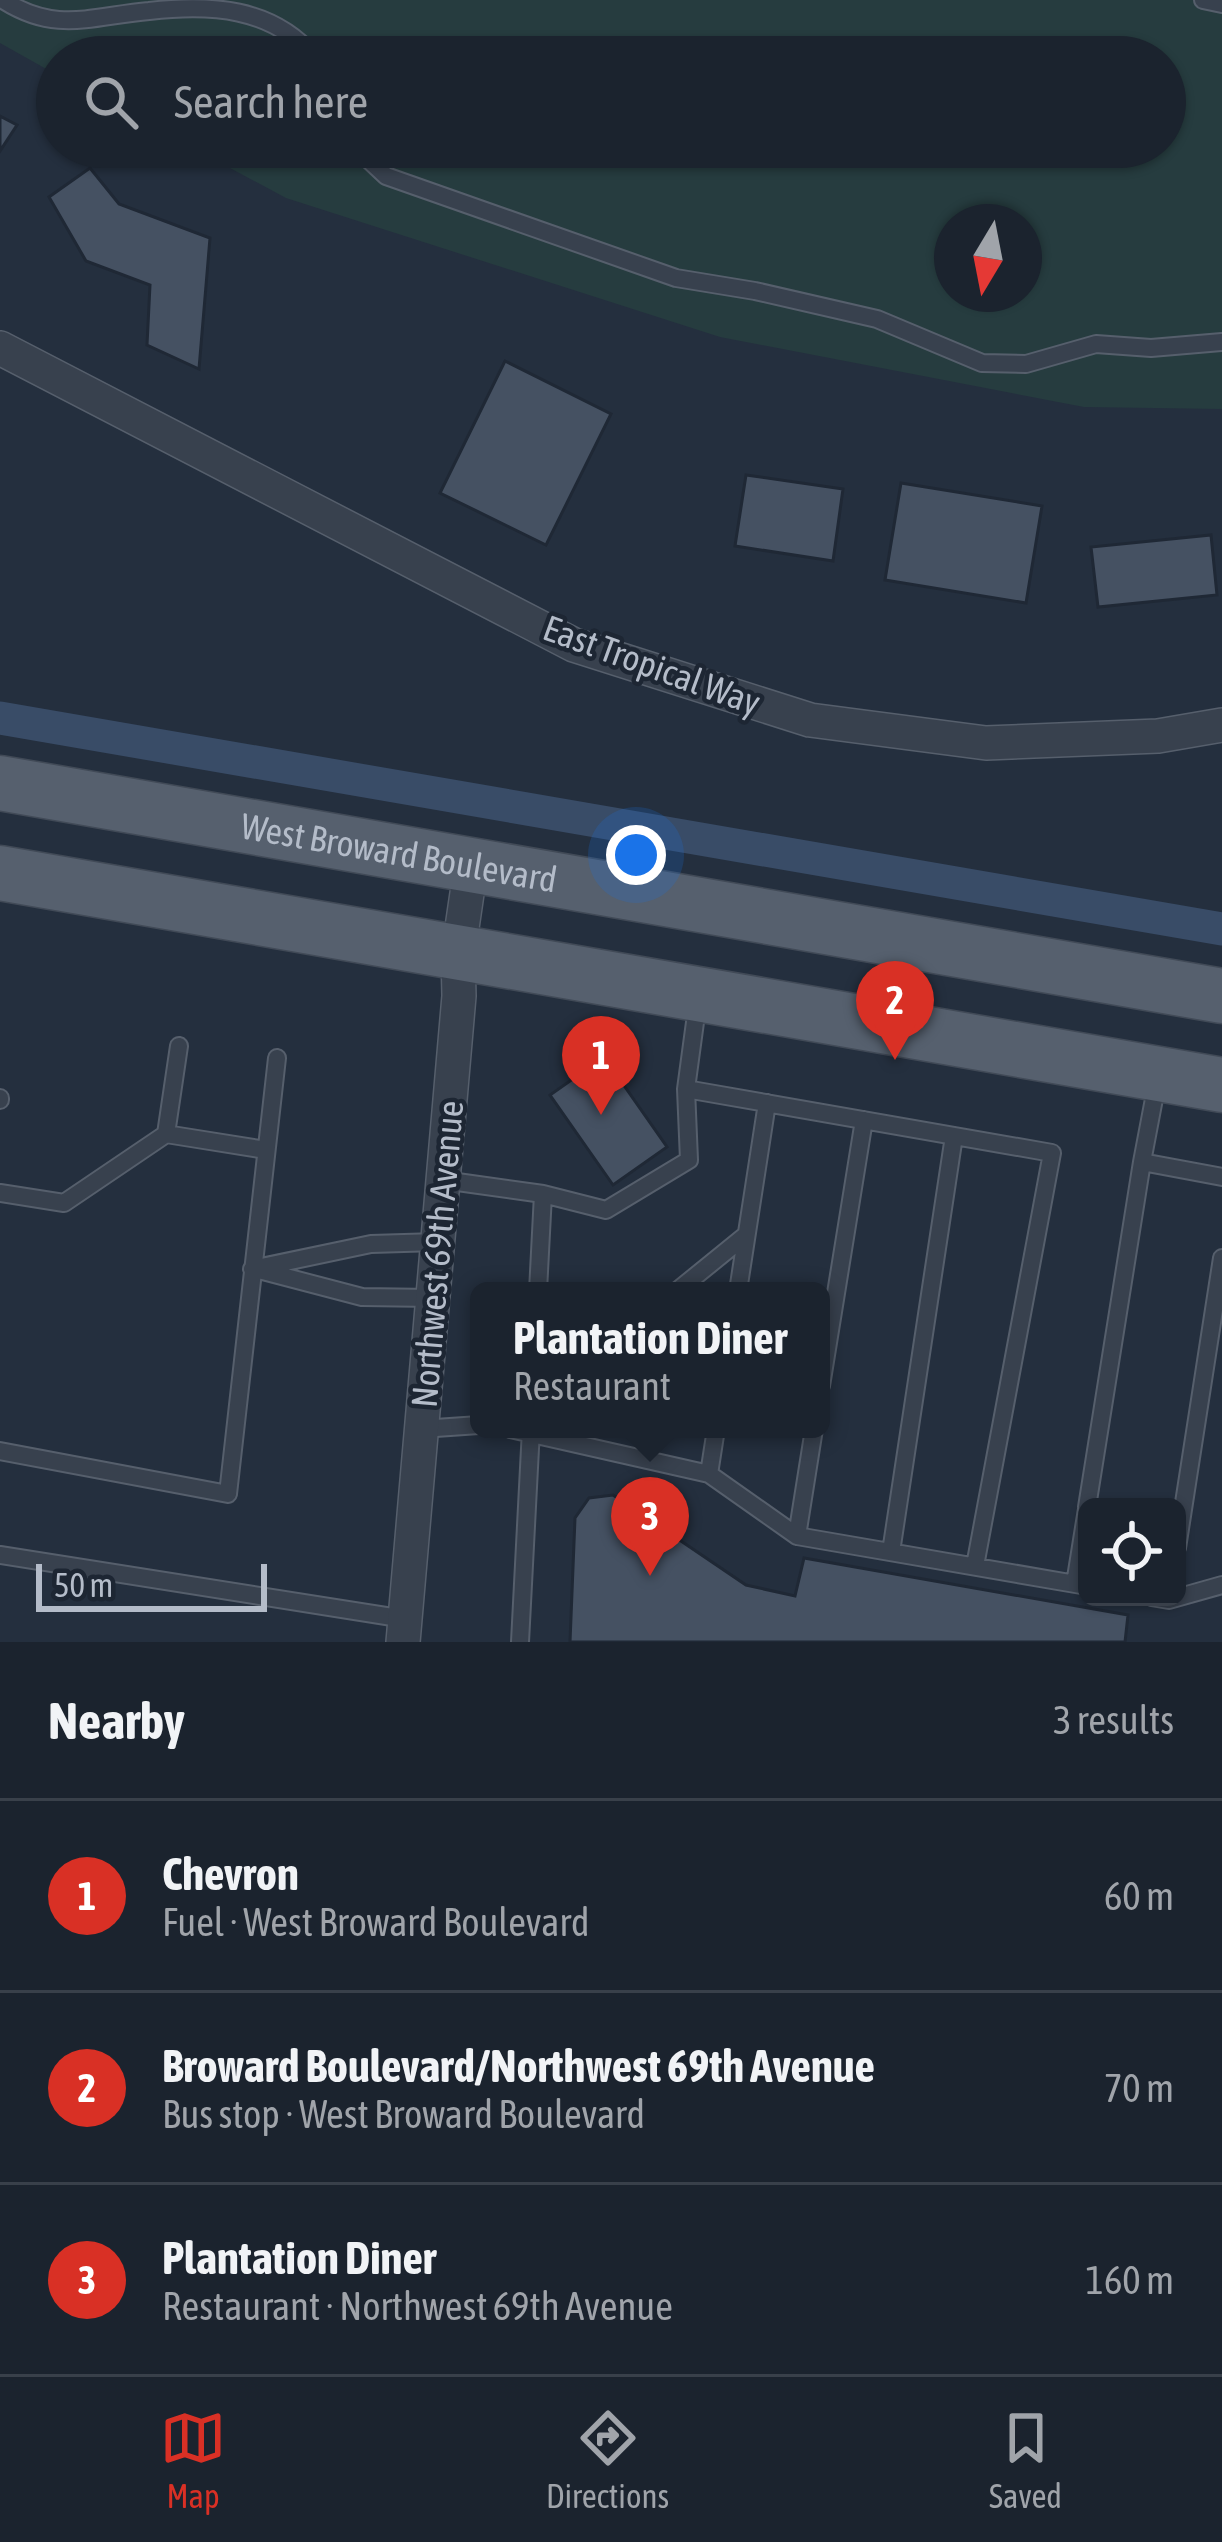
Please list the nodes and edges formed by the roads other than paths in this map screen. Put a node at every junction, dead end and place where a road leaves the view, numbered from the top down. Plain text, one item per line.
1 (3, 0) edge
2 (1202, 0) edge
3 (1222, 4) edge
4 (294, 36) edge
5 (377, 168) edge
6 (1222, 342) edge
7 (0, 348) edge
8 (1222, 725) edge
9 (0, 783) edge
10 (471, 866) junction
11 (0, 873) edge
12 (458, 955) junction
13 (700, 993) junction
14 (1222, 996) edge
15 (179, 1046) dead end
16 (1222, 1050) edge
17 (277, 1058) dead end
18 (1158, 1075) junction
19 (1222, 1085) edge
20 (686, 1089) junction
21 (767, 1103) junction
22 (864, 1120) junction
23 (166, 1134) junction
24 (954, 1136) junction
25 (266, 1150) junction
26 (1142, 1162) junction
27 (1222, 1177) edge
28 (443, 1180) junction
29 (0, 1193) edge
30 (544, 1194) junction
31 (746, 1235) junction
32 (437, 1242) junction
33 (1222, 1258) edge
34 (252, 1269) junction
35 (539, 1282) edge
36 (687, 1282) edge
37 (739, 1282) edge
38 (433, 1298) junction
39 (830, 1330) edge
40 (470, 1425) edge
41 (421, 1429) junction
42 (531, 1438) edge
43 (560, 1438) edge
44 (715, 1438) edge
45 (813, 1438) edge
46 (0, 1451) edge
47 (709, 1474) junction
48 (1089, 1498) edge
49 (1185, 1498) edge
50 (797, 1535) junction
51 (891, 1552) junction
52 (0, 1555) edge
53 (975, 1567) junction
54 (1078, 1584) edge
55 (1222, 1586) edge
56 (1186, 1593) edge
57 (404, 1630) edge
58 (520, 1642) edge

1 - 4 lane
2 - 3 lane
5 - 6 lane
7 - 8 street, East Tropical Way
9 - 10 main road, West Broward Boulevard
10 - 12 street, Northwest 69th Avenue
10 - 14 main road, West Broward Boulevard
11 - 12 main road
12 - 13 main road
12 - 28 street, Northwest 69th Avenue
13 - 18 main road
13 - 20 lane
15 - 23 lane
16 - 18 main road
17 - 25 lane
18 - 19 main road
18 - 26 lane
20 - 21 lane
20 - 30 lane
21 - 22 lane
21 - 31 lane
22 - 24 lane
22 - 39 lane
23 - 25 lane
23 - 29 lane
24 - 51 lane
24 - 53 lane
25 - 34 lane
26 - 27 lane
26 - 48 lane
28 - 30 lane
28 - 32 street, Northwest 69th Avenue
30 - 35 lane
31 - 36 lane
31 - 37 lane
32 - 34 lane
32 - 38 street, Northwest 69th Avenue
33 - 49 lane
34 - 38 lane
34 - 46 lane
38 - 41 street, Northwest 69th Avenue
40 - 41 lane
41 - 57 street, Northwest 69th Avenue
42 - 58 lane
43 - 47 lane
44 - 47 lane
45 - 50 lane
47 - 50 lane
50 - 51 lane
51 - 53 lane
52 - 57 lane
53 - 54 lane
55 - 56 lane

